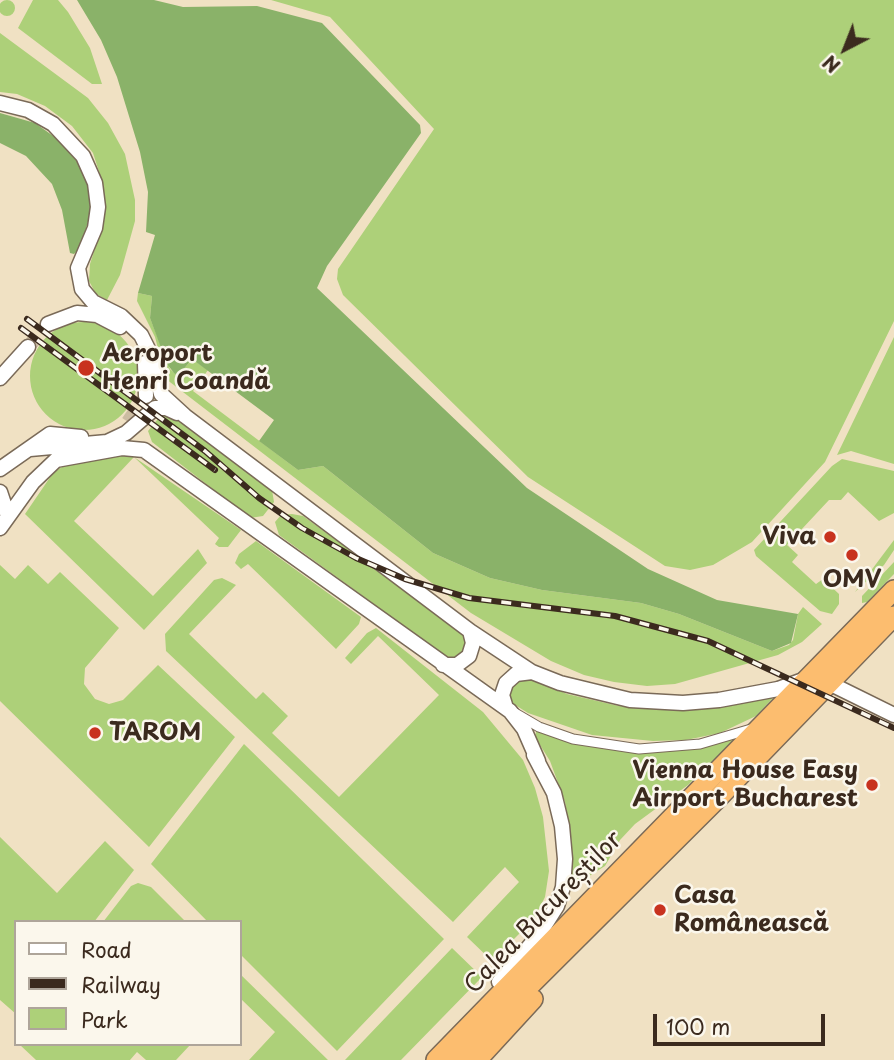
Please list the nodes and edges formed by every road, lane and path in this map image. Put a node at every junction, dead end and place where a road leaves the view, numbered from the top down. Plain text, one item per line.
1 (2, 103) edge
2 (48, 324) tunnel mouth
3 (28, 347) tunnel mouth
4 (0, 378) edge
5 (146, 396) tunnel mouth
6 (185, 416) junction
7 (128, 422) tunnel mouth
8 (30, 449) junction
9 (0, 469) edge
10 (0, 492) edge
11 (4, 522) edge
12 (894, 590) edge
13 (894, 616) edge
14 (470, 631) junction
15 (443, 665) junction
16 (532, 672) junction
17 (811, 676) junction
18 (830, 683) junction
19 (490, 699) junction
20 (508, 709) junction
21 (894, 715) edge
22 (762, 725) junction
23 (538, 761) junction
24 (606, 899) junction
25 (499, 982) junction
26 (469, 1047) edge
27 (421, 1060) edge
28 (436, 1060) edge
29 (455, 1060) edge

1 - 6 street
2 - 5 street
3 - 4 street
6 - 8 street
6 - 14 street
7 - 8 street
8 - 9 street
10 - 11 street
11 - 15 street
12 - 17 highway, Calea Bucureștilor
13 - 18 highway, Calea Bucureștilor
14 - 15 street
14 - 16 street
15 - 19 street
16 - 17 street
16 - 20 street
17 - 22 highway, Calea Bucureștilor
18 - 21 street
18 - 24 highway, Calea Bucureștilor
19 - 20 street
19 - 23 street
20 - 22 street
20 - 23 street
22 - 24 highway, Calea Bucureștilor
23 - 25 street
24 - 25 highway
24 - 26 highway, Calea Bucureștilor
24 - 26 highway
25 - 27 highway
26 - 28 highway, Calea Bucureștilor
26 - 29 highway, Calea Bucureștilor

